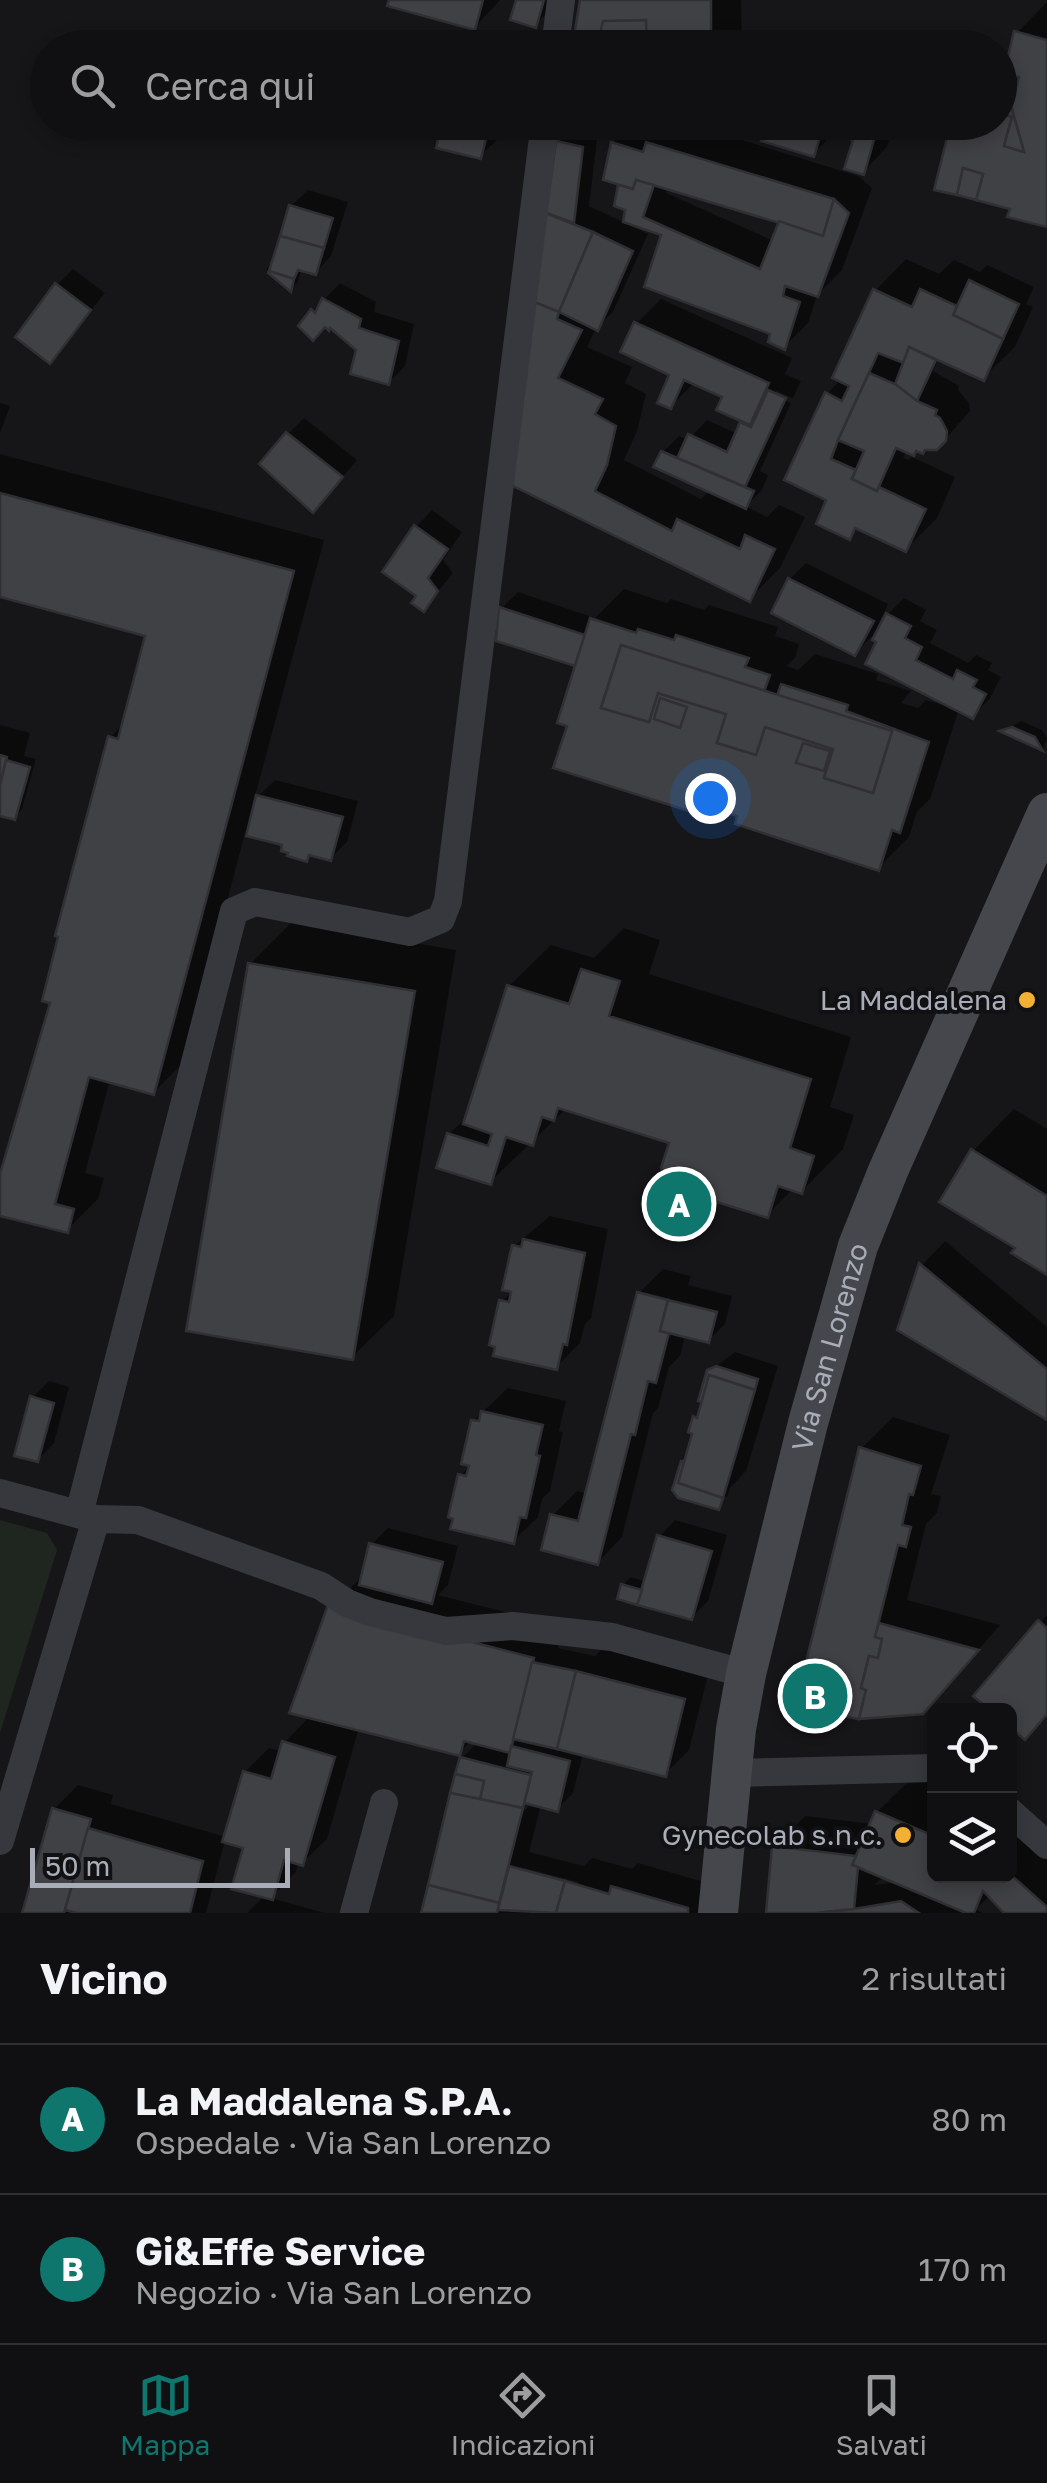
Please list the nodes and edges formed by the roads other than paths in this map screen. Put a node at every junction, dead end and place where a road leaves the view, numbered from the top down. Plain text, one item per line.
1 (561, 0) edge
2 (557, 30) edge
3 (543, 140) edge
4 (1047, 813) edge
5 (0, 1493) edge
6 (87, 1517) junction
7 (746, 1674) junction
8 (927, 1768) edge
9 (731, 1773) junction
10 (384, 1803) dead end
11 (1017, 1818) edge
12 (0, 1841) edge
13 (1047, 1845) edge
14 (354, 1913) edge
15 (718, 1913) edge

1 - 2 street
3 - 6 street
4 - 7 street, Via San Lorenzo
5 - 6 street
6 - 7 street
6 - 12 street
7 - 9 street, Via San Lorenzo
8 - 9 street
9 - 15 street, Via San Lorenzo
10 - 14 street
11 - 13 street

